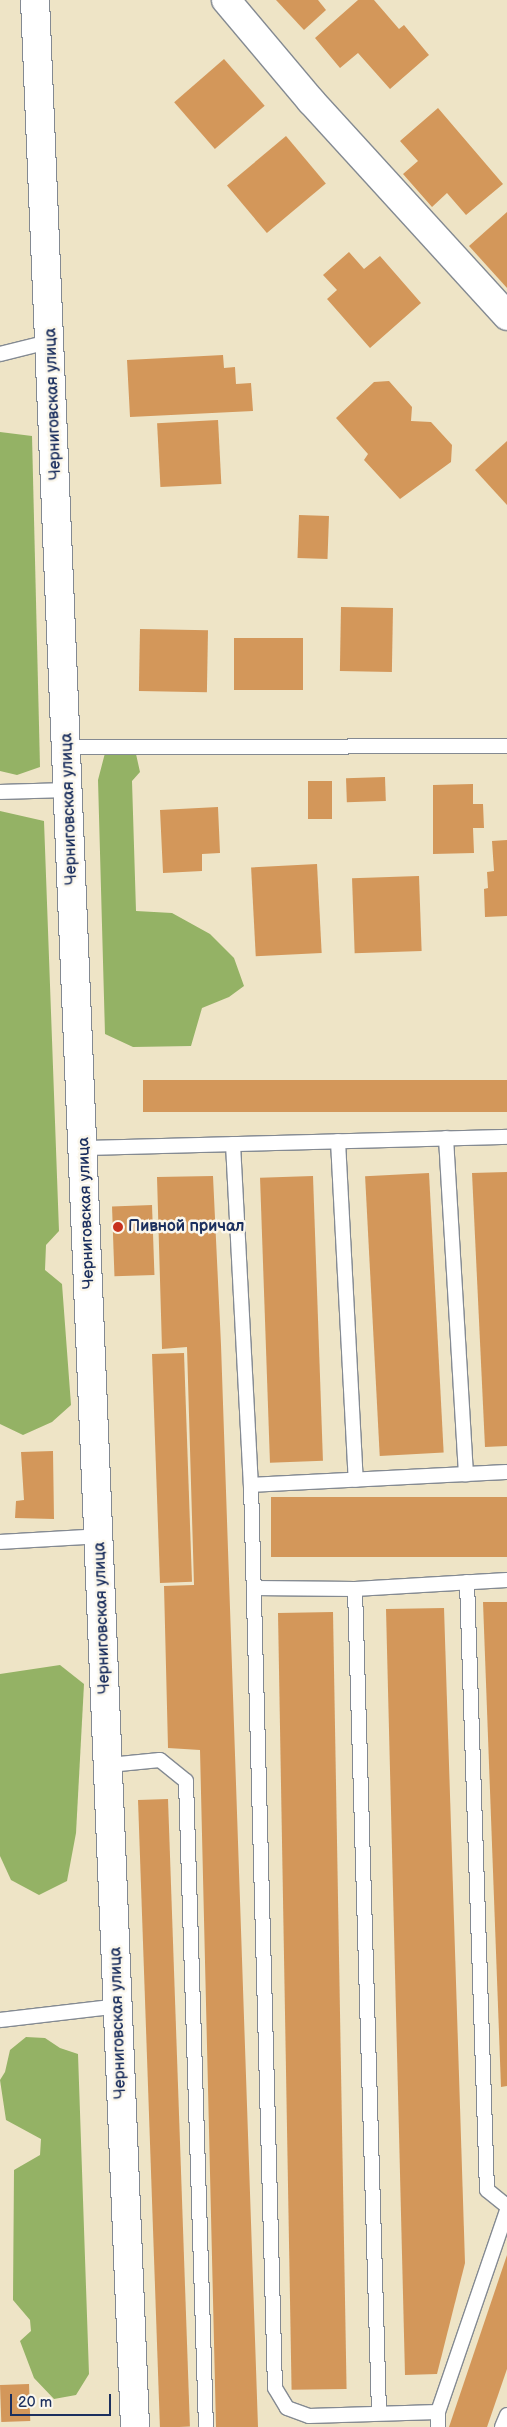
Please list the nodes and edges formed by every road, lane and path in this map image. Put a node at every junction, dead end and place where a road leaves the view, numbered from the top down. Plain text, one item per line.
1 (35, 0) edge
2 (226, 0) edge
3 (507, 316) edge
4 (52, 342) junction
5 (0, 354) edge
6 (507, 746) edge
7 (68, 747) junction
8 (70, 790) junction
9 (0, 792) edge
10 (507, 1137) edge
11 (446, 1138) junction
12 (338, 1141) junction
13 (232, 1144) junction
14 (84, 1148) junction
15 (507, 1472) edge
16 (466, 1474) junction
17 (356, 1480) junction
18 (251, 1485) junction
19 (100, 1536) junction
20 (0, 1542) edge
21 (507, 1580) edge
22 (467, 1582) junction
23 (254, 1588) junction
24 (355, 1589) junction
25 (109, 1765) junction
26 (119, 2006) junction
27 (0, 2020) edge
28 (507, 2206) edge
29 (507, 2210) edge
30 (379, 2412) junction
31 (438, 2412) junction
32 (507, 2415) edge
33 (135, 2427) edge
34 (206, 2427) edge
35 (438, 2427) edge
36 (502, 2427) edge

1 - 4 street, Черниговская улица
2 - 3 street
4 - 5 lane
4 - 7 street, Черниговская улица
6 - 7 lane
7 - 8 street, Черниговская улица
8 - 9 lane
8 - 14 street, Черниговская улица
10 - 11 lane
11 - 12 lane
11 - 16 lane
12 - 13 lane
12 - 17 lane
13 - 14 lane
13 - 18 lane
14 - 19 street, Черниговская улица
15 - 16 lane
16 - 17 lane
17 - 18 lane
18 - 23 lane
19 - 20 lane
19 - 25 street, Черниговская улица
21 - 22 lane
22 - 24 lane
22 - 28 lane
23 - 24 lane
23 - 30 lane
24 - 30 lane
25 - 26 street, Черниговская улица
25 - 34 lane
26 - 27 lane
26 - 33 street, Черниговская улица
29 - 31 lane
30 - 31 lane
31 - 35 lane
32 - 36 lane

